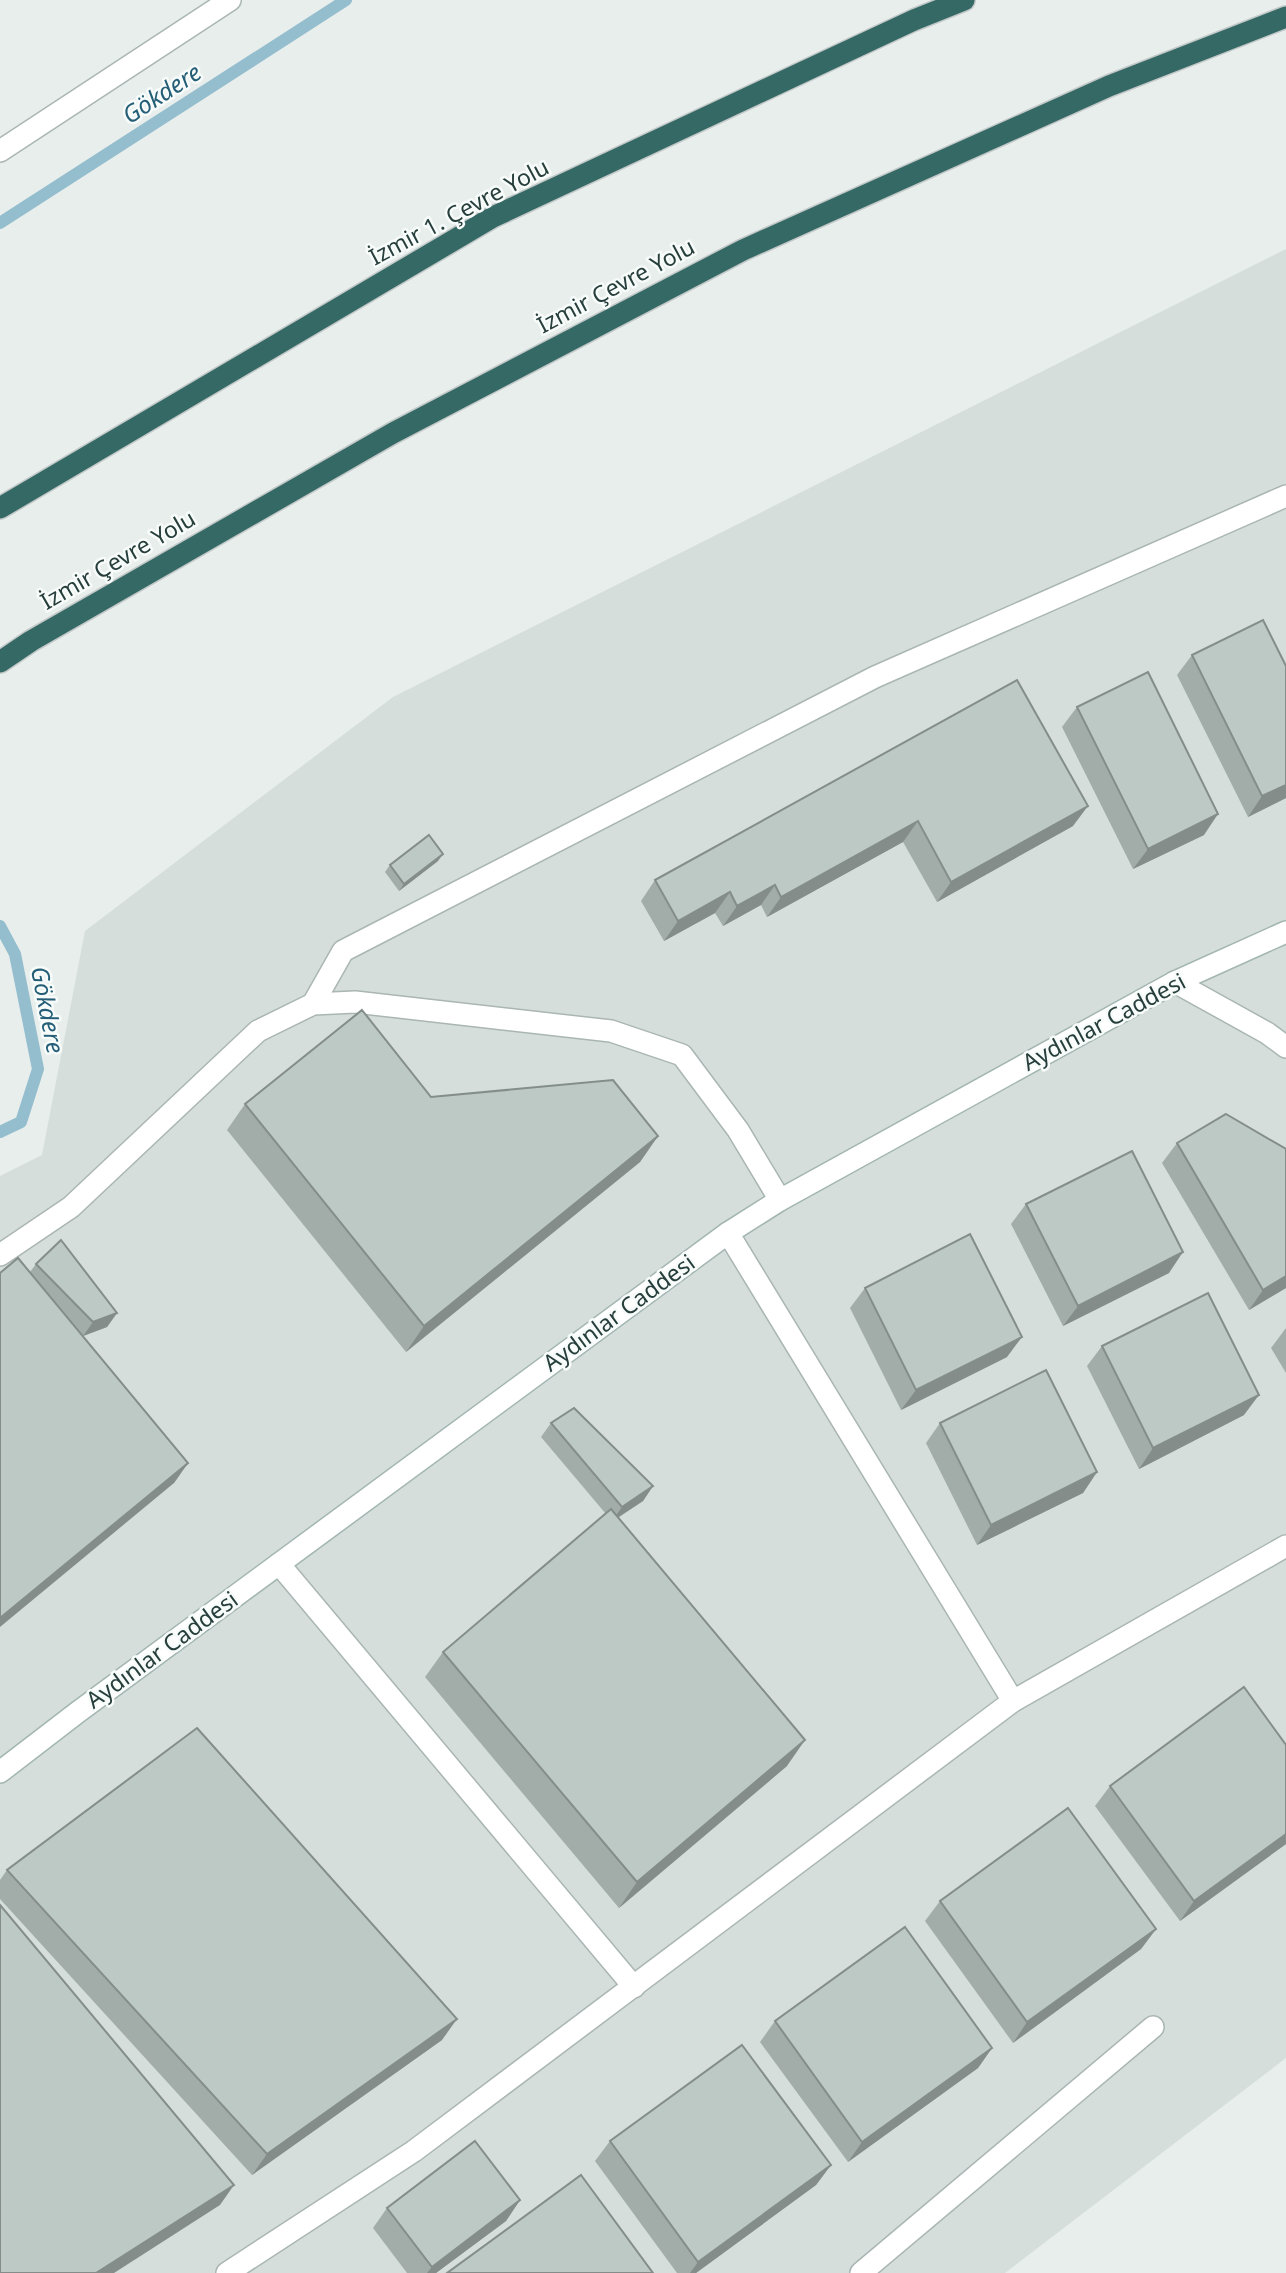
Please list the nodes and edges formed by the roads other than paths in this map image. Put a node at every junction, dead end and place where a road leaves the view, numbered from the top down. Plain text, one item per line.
1 (230, 0) edge
2 (964, 0) edge
3 (1286, 16) edge
4 (0, 151) edge
5 (1286, 496) edge
6 (0, 508) edge
7 (0, 662) edge
8 (1286, 932) edge
9 (1175, 982) junction
10 (313, 1004) junction
11 (1286, 1047) edge
12 (780, 1200) junction
13 (728, 1233) junction
14 (0, 1255) edge
15 (1286, 1546) edge
16 (279, 1564) junction
17 (1013, 1701) junction
18 (0, 1772) edge
19 (634, 1986) junction
20 (1153, 2027) dead end
21 (227, 2273) edge
22 (861, 2273) edge

1 - 4 street
2 - 6 highway, İzmir 1. Çevre Yolu
3 - 7 highway, İzmir Çevre Yolu
5 - 10 street
8 - 9 street, Aydınlar Caddesi
9 - 11 street
9 - 12 street, Aydınlar Caddesi
10 - 12 street
10 - 14 street
12 - 13 street, Aydınlar Caddesi
13 - 16 street, Aydınlar Caddesi
13 - 17 street
15 - 17 street
16 - 18 street, Aydınlar Caddesi
16 - 19 street
17 - 19 street
19 - 21 street
20 - 22 street

